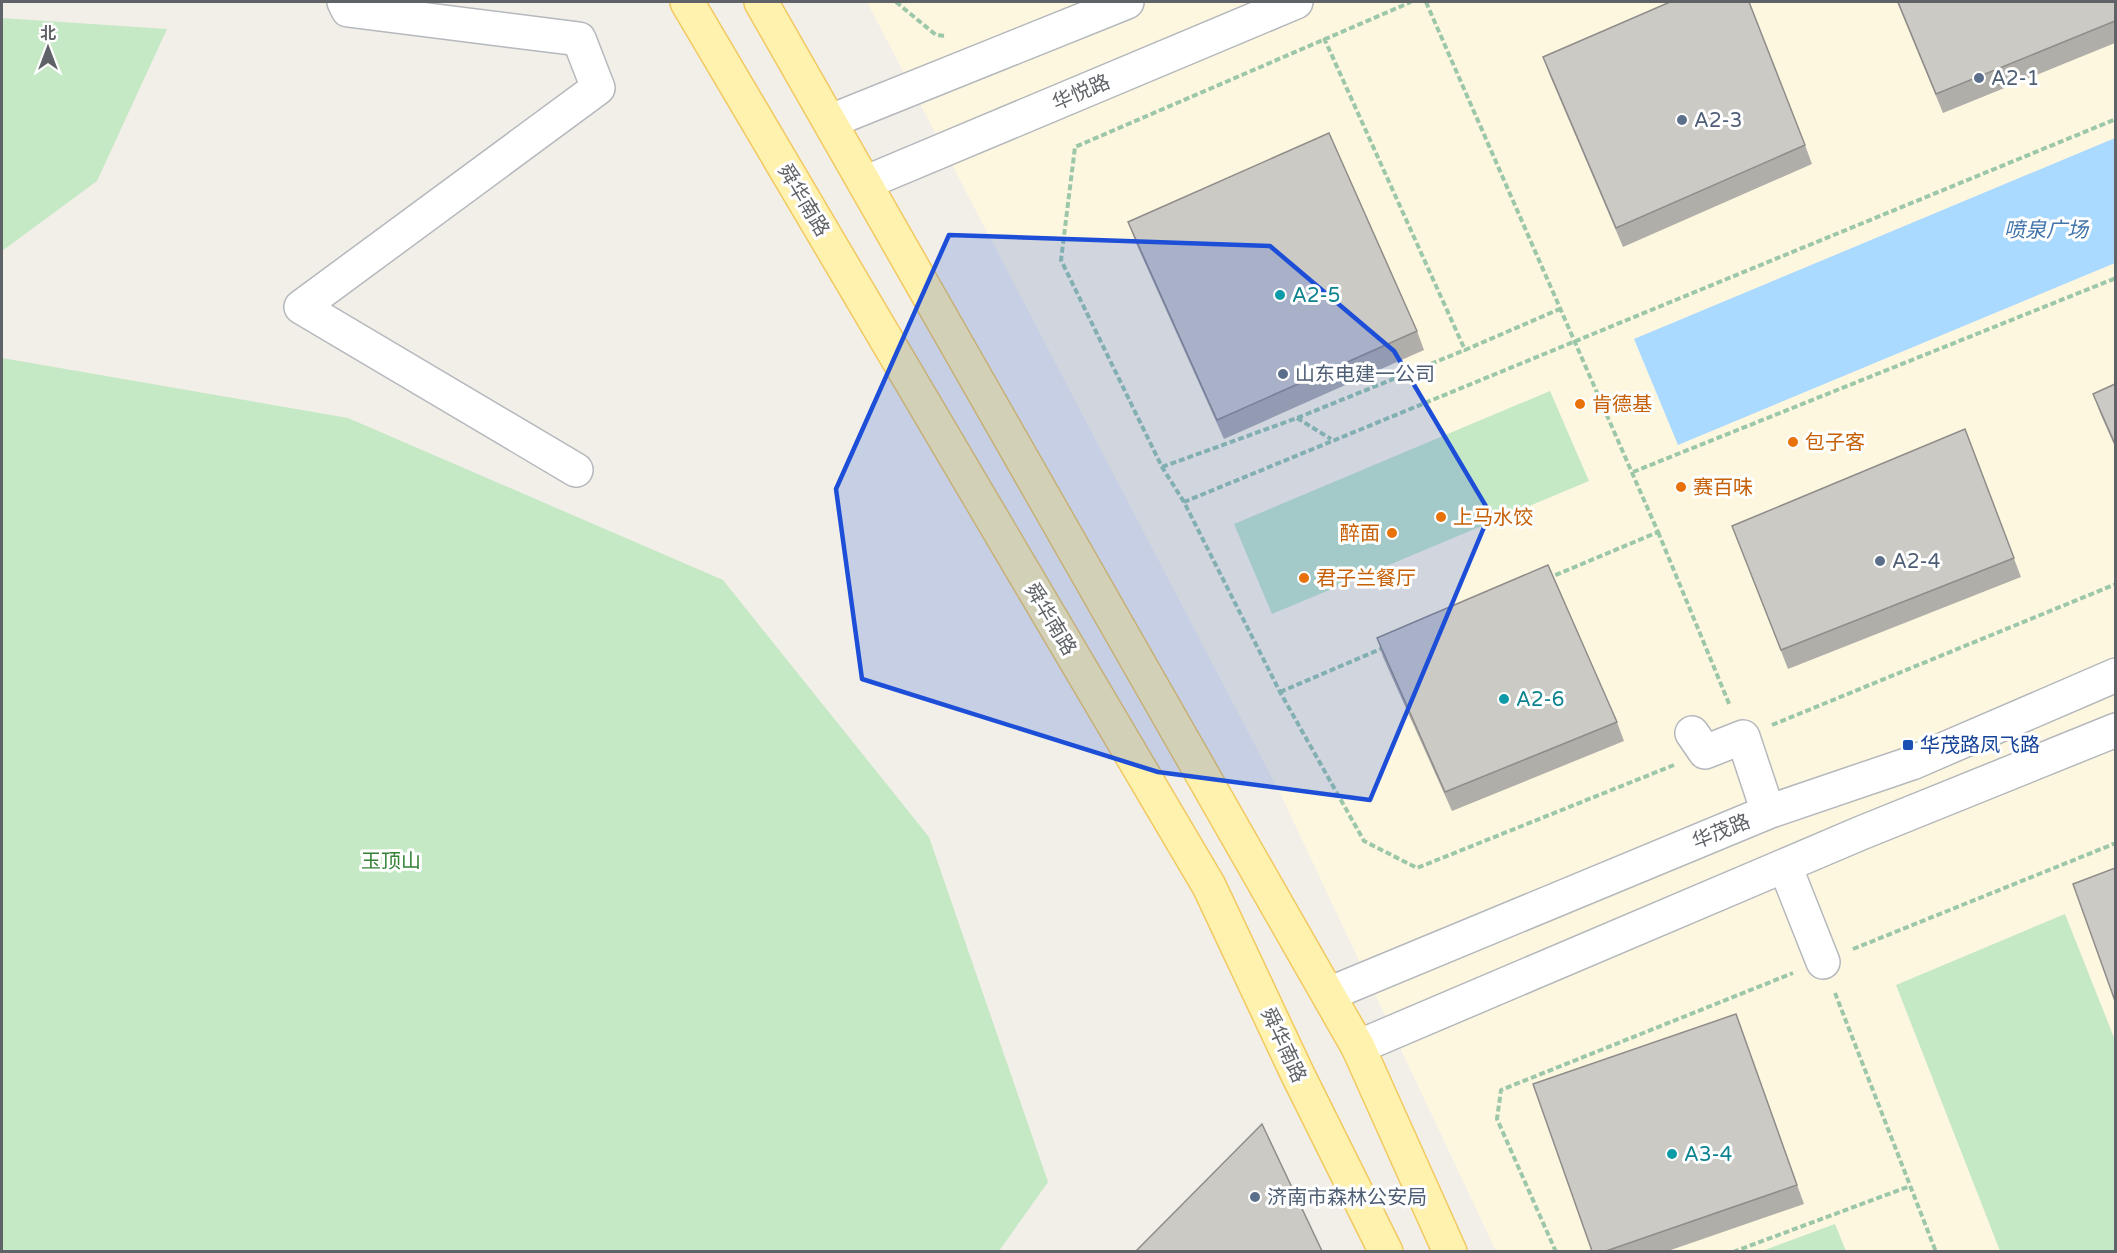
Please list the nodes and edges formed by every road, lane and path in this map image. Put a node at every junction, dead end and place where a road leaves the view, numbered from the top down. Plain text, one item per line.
1 (344, 2) edge
2 (687, 2) edge
3 (762, 2) edge
4 (896, 2) edge
5 (1127, 2) edge
6 (1296, 2) edge
7 (1412, 2) edge
8 (1426, 2) edge
9 (955, 38) dead end
10 (1324, 38) junction
11 (2115, 119) edge
12 (831, 121) junction
13 (867, 182) junction
14 (2115, 278) edge
15 (1562, 308) junction
16 (1576, 340) junction
17 (1465, 350) junction
18 (1297, 418) junction
19 (1331, 440) junction
20 (1162, 467) junction
21 (576, 470) dead end
22 (1633, 472) junction
23 (1184, 502) junction
24 (1658, 532) junction
25 (1550, 578) edge
26 (2115, 584) edge
27 (1388, 646) edge
28 (2115, 675) edge
29 (1280, 692) junction
30 (2115, 730) edge
31 (1743, 737) junction
32 (1698, 743) joint
33 (1768, 812) junction
34 (2115, 843) edge
35 (1785, 866) junction
36 (1823, 962) junction
37 (1329, 994) junction
38 (1358, 1047) junction
39 (1910, 1185) junction
40 (1386, 1251) edge
41 (1450, 1251) edge
42 (1556, 1251) edge
43 (1733, 1251) edge
44 (1936, 1251) edge

1 - 21 street
2 - 40 main road, 舜华南路
3 - 12 main road
4 - 9 path
5 - 12 street
6 - 13 street, 华悦路
7 - 10 path
8 - 15 path
10 - 17 path
10 - 20 path
11 - 16 path
12 - 13 main road
13 - 37 main road
14 - 22 path
15 - 16 path
15 - 17 path
16 - 19 path
16 - 22 path
17 - 18 path
18 - 19 path
18 - 20 path
19 - 23 path
20 - 23 path
22 - 24 path
23 - 29 path
24 - 25 path
24 - 31 path
26 - 31 path
27 - 29 path
28 - 33 street, 华茂路
29 - 32 path
30 - 35 street
31 - 32 street
31 - 33 street
33 - 37 street, 华茂路
34 - 36 path
35 - 36 street
35 - 38 street
36 - 39 path
36 - 42 path
37 - 38 main road
38 - 41 main road
39 - 43 path
39 - 44 path

